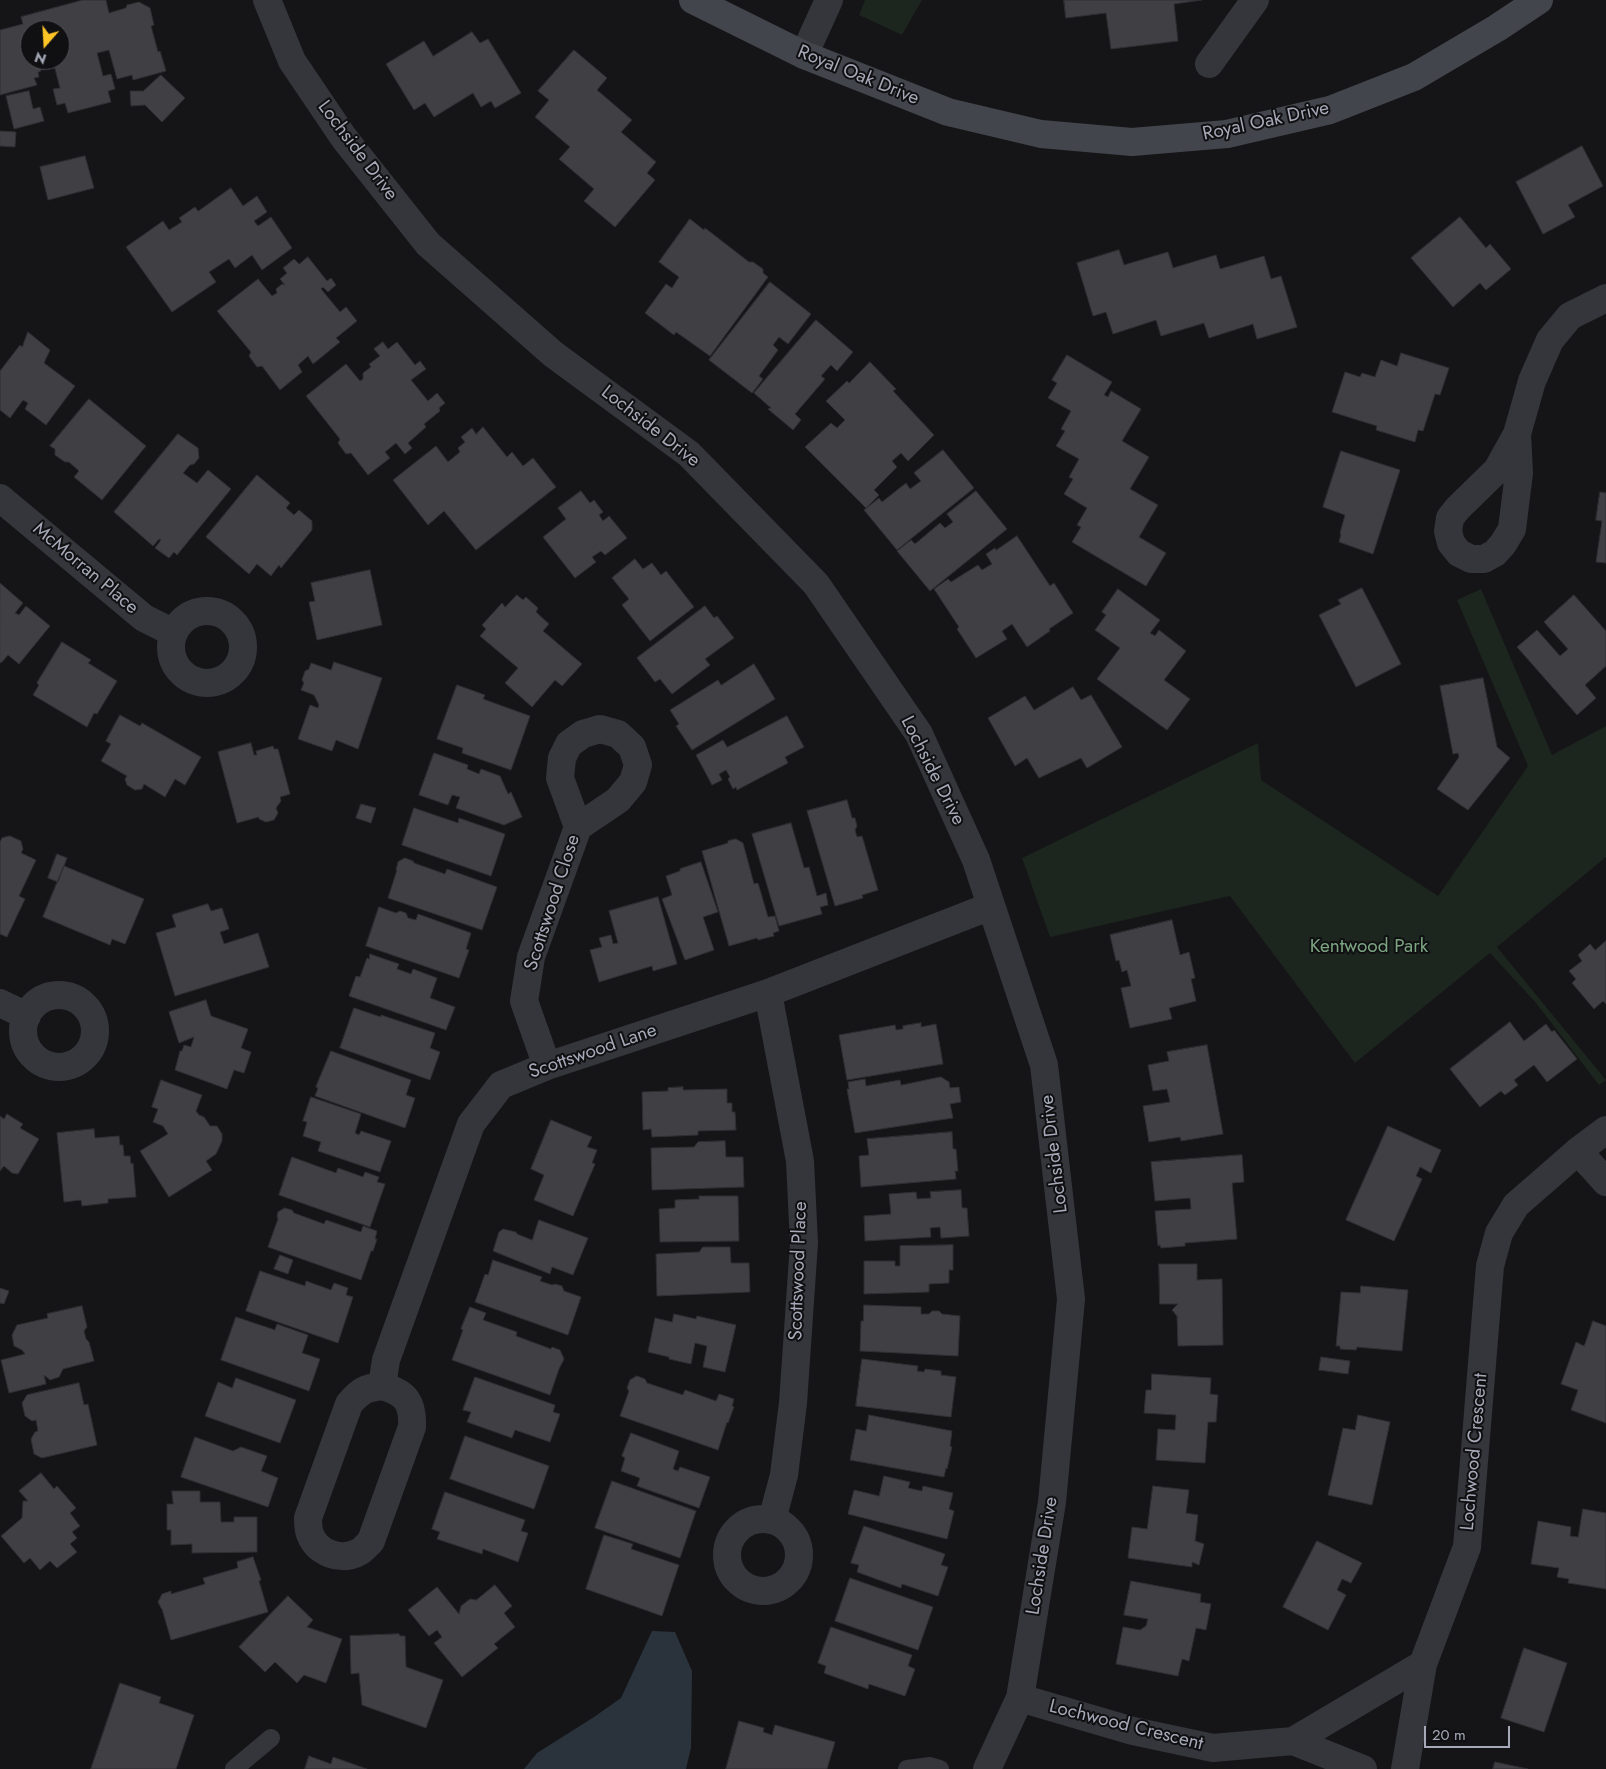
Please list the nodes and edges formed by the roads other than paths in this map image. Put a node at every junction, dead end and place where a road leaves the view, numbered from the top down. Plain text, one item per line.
1 (267, 0) edge
2 (693, 0) edge
3 (829, 0) edge
4 (1255, 0) edge
5 (1539, 0) edge
6 (804, 55) junction
7 (1209, 64) dead end
8 (1606, 298) edge
9 (1517, 434) dead end
10 (0, 498) edge
11 (174, 633) dead end
12 (578, 826) dead end
13 (991, 906) junction
14 (768, 993) junction
15 (0, 1003) edge
16 (26, 1016) dead end
17 (547, 1066) junction
18 (1606, 1130) edge
19 (1578, 1151) junction
20 (1606, 1182) edge
21 (382, 1386) junction
22 (772, 1520) dead end
23 (1423, 1664) junction
24 (1020, 1698) junction
25 (271, 1738) dead end
26 (1293, 1741) junction
27 (234, 1769) edge
28 (907, 1769) edge
29 (940, 1769) edge
30 (987, 1769) edge
31 (1363, 1769) edge
32 (1405, 1769) edge

1 - 13 street, Lochside Drive
2 - 6 main road, Royal Oak Drive
3 - 6 street
4 - 7 street
5 - 6 main road, Royal Oak Drive
8 - 9 street
10 - 11 street, McMorran Place
12 - 17 street, Scottswood Close
13 - 14 street, Scottswood Lane
13 - 24 street, Lochside Drive
14 - 17 street, Scottswood Lane
14 - 22 street, Scottswood Place
15 - 16 street
17 - 21 street, Scottswood Lane
18 - 19 street, Lochwood Crescent
19 - 20 street
19 - 23 street, Lochwood Crescent
21 - 21 street
23 - 26 street, Lochwood Crescent
23 - 32 street
24 - 26 street, Lochwood Crescent
24 - 30 street, Lochside Drive
25 - 27 lane
26 - 31 street, Lochwood Crescent
28 - 29 lane

